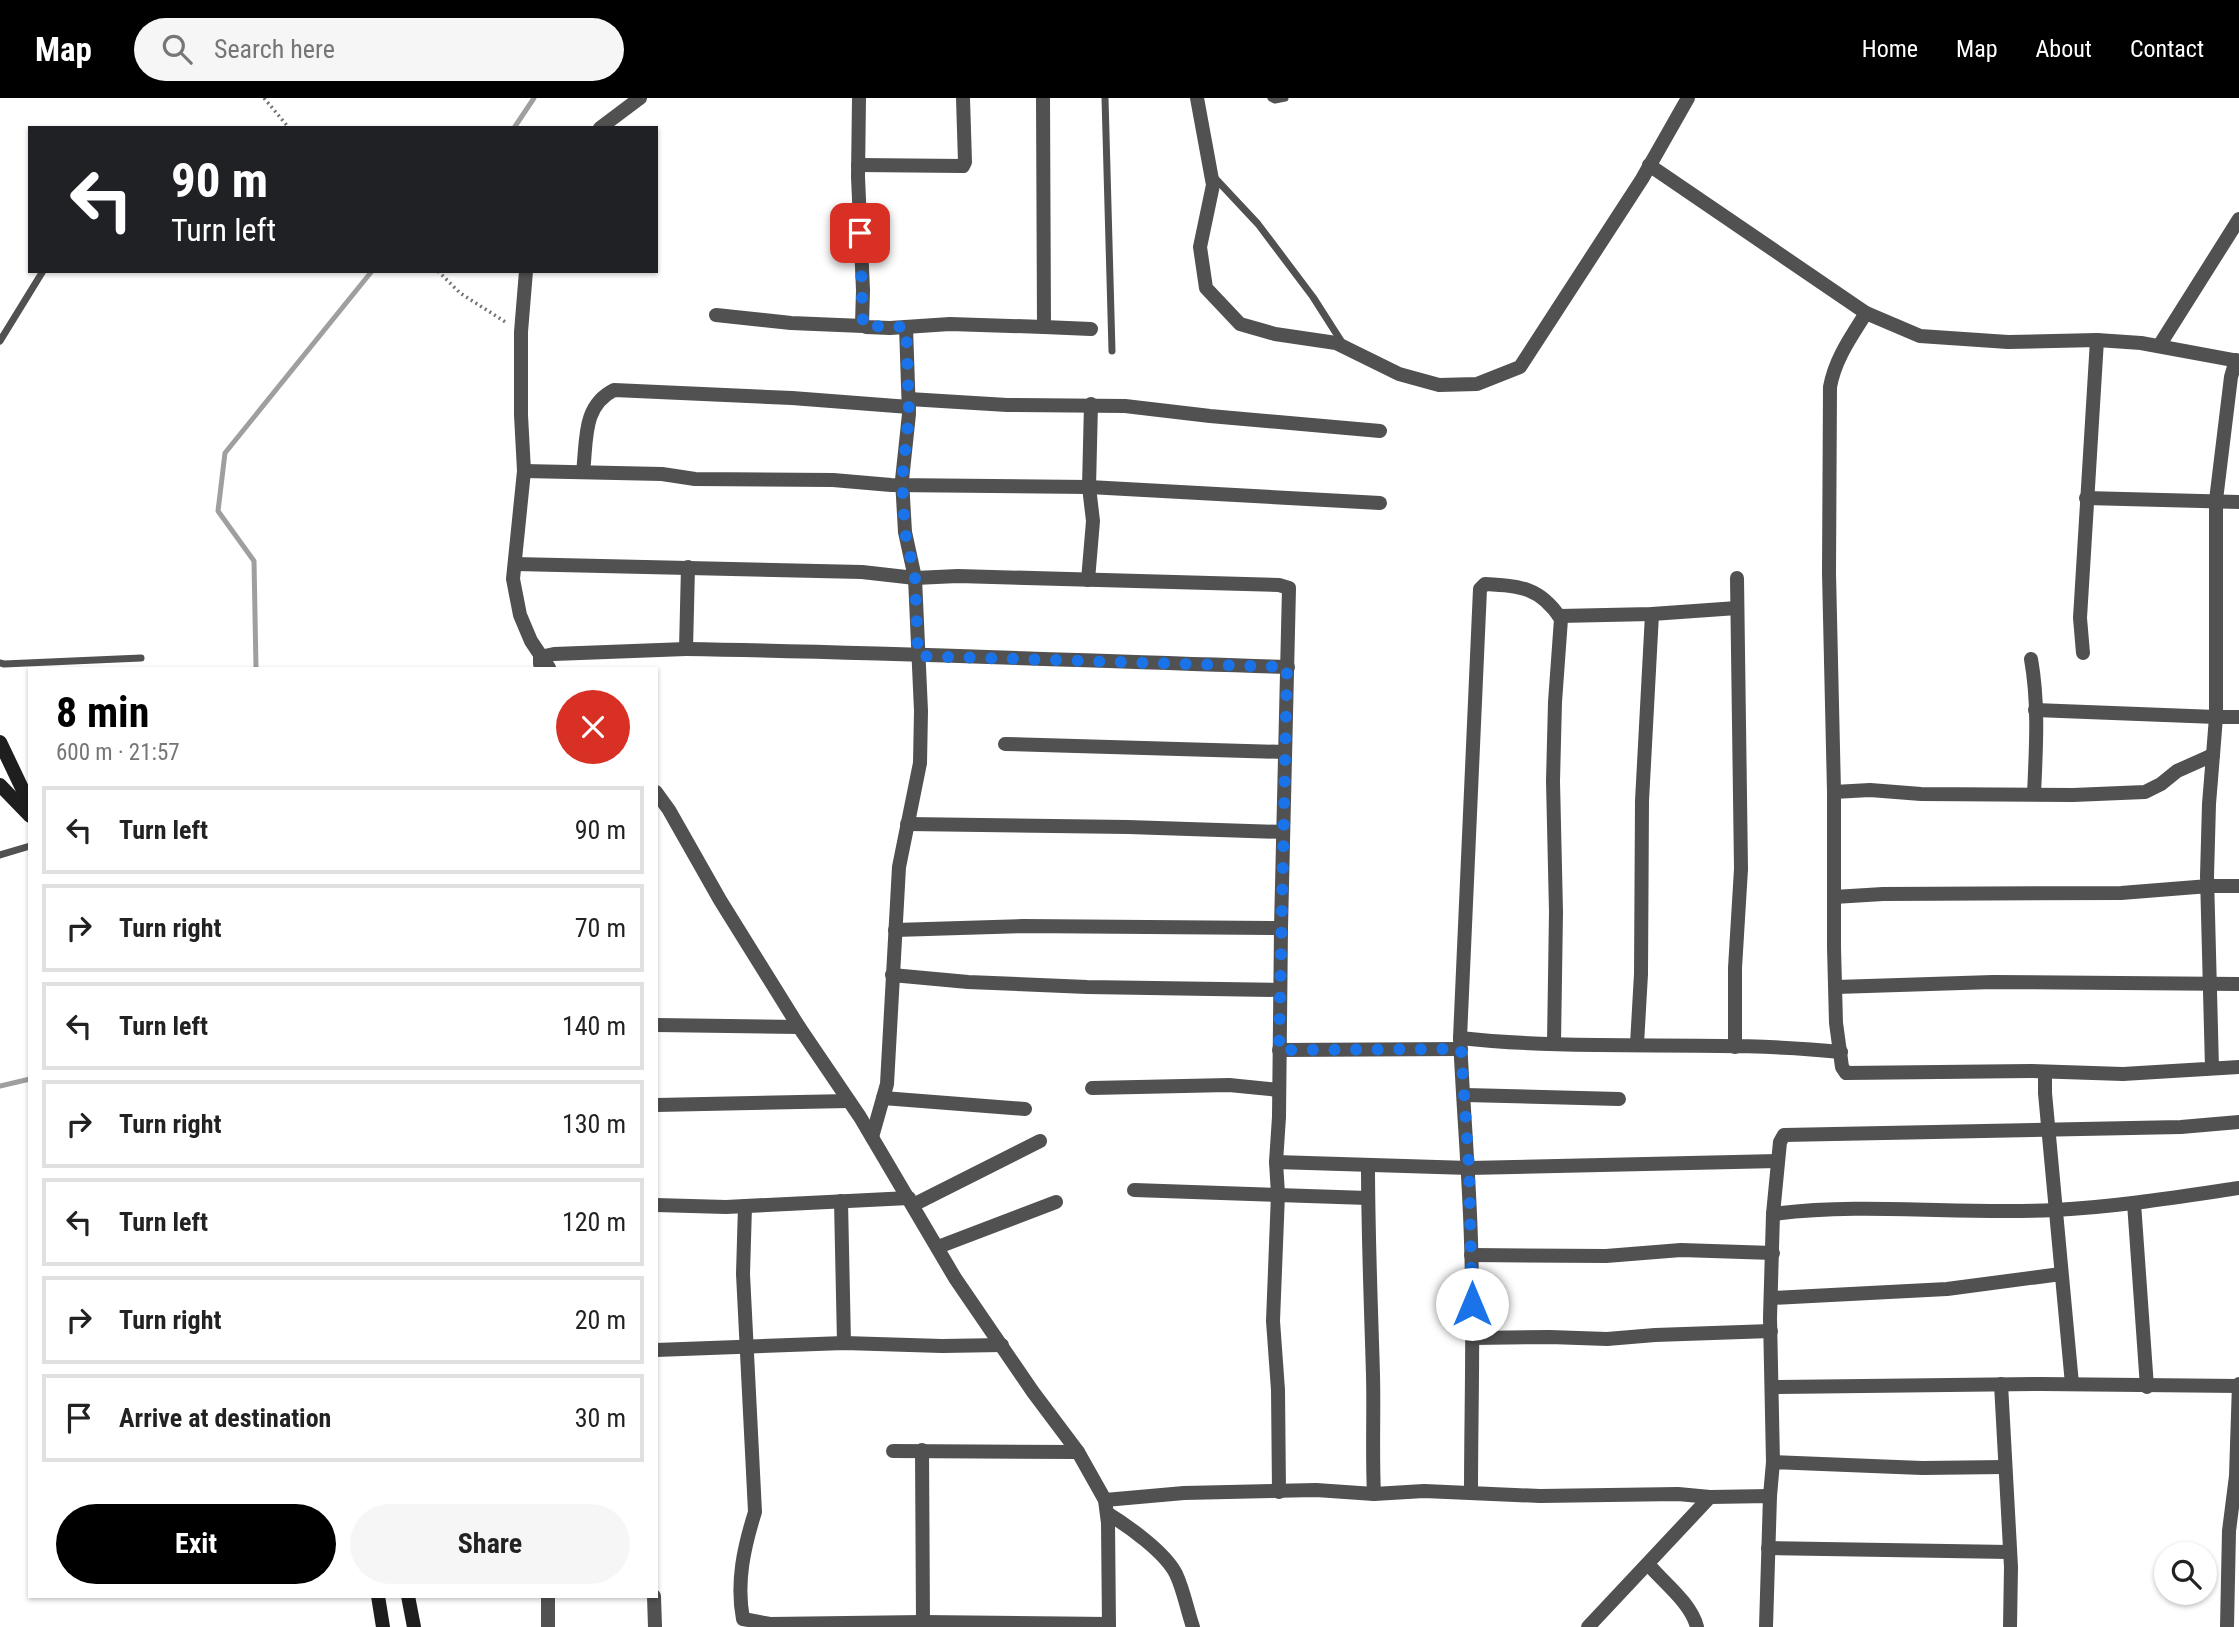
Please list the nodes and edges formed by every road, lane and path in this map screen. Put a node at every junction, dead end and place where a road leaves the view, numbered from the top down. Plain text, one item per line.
1 (264, 98) edge
2 (640, 98) edge
3 (859, 98) edge
4 (963, 98) edge
5 (1043, 98) edge
6 (1105, 98) edge
7 (1197, 98) edge
8 (1271, 98) edge
9 (1285, 98) edge
10 (1688, 98) edge
11 (287, 126) edge
12 (603, 126) edge
13 (858, 165) junction
14 (1649, 165) junction
15 (1211, 174) junction
16 (2239, 219) edge
17 (42, 273) edge
18 (440, 273) edge
19 (526, 273) edge
20 (1866, 313) junction
21 (716, 315) dead end
22 (863, 326) junction
23 (906, 327) junction
24 (1044, 327) junction
25 (1091, 329) dead end
26 (521, 332) junction
27 (2097, 340) junction
28 (0, 341) edge
29 (2159, 346) junction
30 (1345, 348) junction
31 (1112, 351) dead end
32 (2238, 360) edge
33 (909, 403) junction
34 (1091, 404) junction
35 (1380, 431) dead end
36 (524, 471) junction
37 (583, 472) junction
38 (903, 485) junction
39 (1089, 487) junction
40 (2086, 498) junction
41 (2216, 500) junction
42 (2239, 502) edge
43 (1380, 503) dead end
44 (515, 564) junction
45 (688, 567) junction
46 (915, 578) junction
47 (1737, 578) dead end
48 (1088, 580) junction
49 (1737, 608) junction
50 (1653, 614) junction
51 (1559, 616) junction
52 (686, 649) junction
53 (2083, 653) dead end
54 (918, 656) junction
55 (141, 658) dead end
56 (2031, 659) dead end
57 (0, 663) edge
58 (543, 665) edge
59 (1287, 667) junction
60 (2035, 710) junction
61 (2239, 716) edge
62 (2216, 717) junction
63 (0, 742) edge
64 (1005, 744) dead end
65 (1285, 752) junction
66 (2213, 755) junction
67 (0, 785) edge
68 (1835, 792) junction
69 (2034, 794) junction
70 (658, 795) edge
71 (28, 801) edge
72 (28, 814) edge
73 (907, 824) junction
74 (1283, 832) junction
75 (28, 847) edge
76 (0, 855) edge
77 (2208, 886) junction
78 (2239, 886) edge
79 (1834, 897) junction
80 (1280, 928) junction
81 (895, 930) junction
82 (892, 975) junction
83 (2239, 984) edge
84 (2209, 985) junction
85 (1836, 986) junction
86 (1280, 990) junction
87 (658, 1026) edge
88 (799, 1027) junction
89 (1461, 1043) junction
90 (1554, 1043) junction
91 (1637, 1044) junction
92 (1735, 1047) junction
93 (1279, 1050) junction
94 (1841, 1052) junction
95 (2239, 1067) edge
96 (2212, 1068) junction
97 (2045, 1072) junction
98 (1092, 1088) dead end
99 (1279, 1090) junction
100 (1465, 1095) junction
101 (883, 1098) junction
102 (1619, 1099) dead end
103 (849, 1101) junction
104 (658, 1105) edge
105 (1025, 1110) dead end
106 (2239, 1122) edge
107 (2050, 1130) junction
108 (873, 1137) junction
109 (1040, 1141) dead end
110 (1778, 1161) junction
111 (1276, 1163) junction
112 (1368, 1165) junction
113 (1469, 1168) junction
114 (2239, 1188) edge
115 (1135, 1190) dead end
116 (1278, 1194) junction
117 (1368, 1198) junction
118 (841, 1201) junction
119 (911, 1201) junction
120 (1056, 1202) dead end
121 (2134, 1203) junction
122 (658, 1205) edge
123 (745, 1206) junction
124 (2056, 1210) junction
125 (1773, 1214) junction
126 (938, 1247) junction
127 (1773, 1253) junction
128 (1471, 1255) junction
129 (2061, 1274) junction
130 (1772, 1298) junction
131 (1771, 1331) junction
132 (1472, 1338) junction
133 (844, 1343) junction
134 (1002, 1345) junction
135 (746, 1349) junction
136 (658, 1350) edge
137 (2001, 1384) junction
138 (2072, 1384) junction
139 (2239, 1386) edge
140 (1772, 1387) junction
141 (2147, 1387) junction
142 (922, 1450) junction
143 (893, 1451) dead end
144 (1078, 1452) junction
145 (1773, 1462) junction
146 (2005, 1467) junction
147 (1279, 1492) junction
148 (1471, 1493) junction
149 (1374, 1494) junction
150 (1770, 1496) junction
151 (1710, 1497) junction
152 (1106, 1507) junction
153 (1768, 1548) junction
154 (2010, 1552) junction
155 (1648, 1564) junction
156 (378, 1598) edge
157 (408, 1598) edge
158 (548, 1598) edge
159 (654, 1598) edge
160 (923, 1622) junction
161 (1109, 1625) edge
162 (383, 1627) edge
163 (414, 1627) edge
164 (548, 1627) edge
165 (655, 1627) edge
166 (1193, 1627) edge
167 (1588, 1627) edge
168 (1697, 1627) edge
169 (1766, 1627) edge
170 (2010, 1627) edge
171 (2227, 1627) edge

1 - 11 path
2 - 12 street
3 - 13 street
4 - 13 street
5 - 24 street
6 - 31 lane
7 - 15 street
8 - 9 lane
10 - 14 street
13 - 22 street
14 - 20 street
14 - 30 street
15 - 30 lane
15 - 30 street
16 - 29 street
17 - 28 lane
18 - 26 path
19 - 26 street
20 - 27 street
20 - 68 street
21 - 22 street
22 - 23 street
23 - 24 street
23 - 33 street
24 - 25 street
26 - 36 street
27 - 29 street
27 - 40 street
29 - 32 street
32 - 41 street
33 - 34 street
33 - 37 street
33 - 38 street
34 - 35 street
34 - 39 street
36 - 37 street
36 - 44 street
37 - 38 street
38 - 39 street
38 - 46 street
39 - 43 street
39 - 48 street
40 - 41 street
40 - 53 street
41 - 42 street
41 - 62 street
44 - 45 street
44 - 58 street
45 - 46 street
45 - 52 street
46 - 48 street
46 - 54 street
47 - 49 street
48 - 59 street
49 - 50 street
49 - 92 street
50 - 51 street
50 - 91 street
51 - 89 street
51 - 90 street
52 - 54 street
52 - 58 street
54 - 59 street
54 - 73 street
55 - 57 lane
56 - 60 street
59 - 65 street
60 - 62 street
60 - 69 street
61 - 62 street
62 - 66 street
63 - 71 main road
64 - 65 street
65 - 74 street
66 - 69 street
66 - 77 street
67 - 72 main road
68 - 69 street
68 - 79 street
70 - 88 street
73 - 74 street
73 - 81 street
74 - 80 street
75 - 76 lane
77 - 78 street
77 - 79 street
77 - 84 street
79 - 85 street
80 - 81 street
80 - 86 street
81 - 82 street
82 - 86 street
82 - 101 street
83 - 84 street
84 - 85 street
84 - 96 street
85 - 94 street
86 - 93 street
87 - 88 street
88 - 103 street
89 - 90 street
89 - 93 street
89 - 100 street
90 - 91 street
91 - 92 street
92 - 94 street
93 - 99 street
94 - 97 street
95 - 96 street
96 - 97 street
97 - 107 street
98 - 99 street
99 - 111 street
100 - 102 street
100 - 113 street
101 - 105 street
101 - 108 street
103 - 104 street
103 - 108 street
106 - 107 street
107 - 110 street
107 - 124 street
108 - 119 street
109 - 119 street
110 - 113 street
110 - 125 street
111 - 112 street
111 - 116 street
112 - 113 street
112 - 117 street
113 - 128 street
114 - 121 street
115 - 116 street
116 - 117 street
116 - 147 street
117 - 149 street
118 - 119 street
118 - 123 street
118 - 133 street
119 - 126 street
120 - 126 street
121 - 124 street
121 - 141 street
122 - 123 street
123 - 135 street
124 - 125 street
124 - 129 street
125 - 127 street
126 - 134 street
127 - 128 street
127 - 130 street
128 - 132 street
129 - 130 street
129 - 138 street
130 - 131 street
131 - 132 street
131 - 140 street
132 - 148 street
133 - 134 street
133 - 135 street
134 - 144 street
135 - 136 street
135 - 160 street
137 - 138 street
137 - 140 street
137 - 146 street
138 - 141 street
139 - 141 street
139 - 171 street
140 - 145 street
142 - 143 street
142 - 144 street
142 - 160 street
144 - 152 street
145 - 146 street
145 - 150 street
146 - 154 street
147 - 149 street
147 - 152 street
148 - 149 street
148 - 151 street
150 - 151 street
150 - 153 street
151 - 155 street
152 - 161 street
152 - 166 street
153 - 154 street
153 - 169 street
154 - 170 street
155 - 167 street
155 - 168 street
156 - 162 main road
157 - 163 main road
158 - 164 street
159 - 165 street
160 - 161 street

